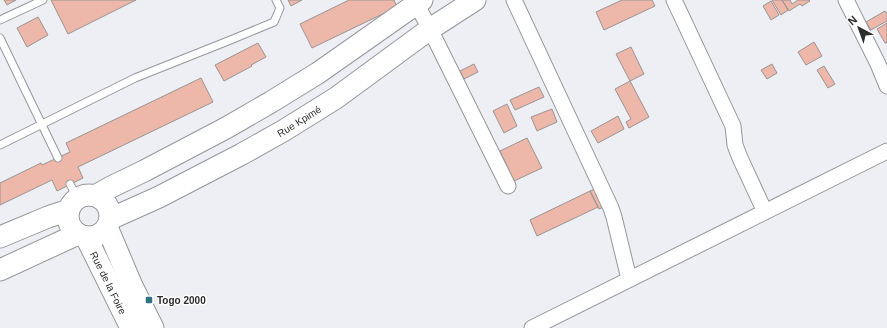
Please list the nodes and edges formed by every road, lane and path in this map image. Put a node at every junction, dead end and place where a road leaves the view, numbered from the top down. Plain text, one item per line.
1 (43, 0) edge
2 (276, 0) edge
3 (475, 0) edge
4 (514, 0) edge
5 (674, 0) edge
6 (846, 0) edge
7 (417, 1) edge
8 (0, 20) edge
9 (430, 29) junction
10 (0, 38) edge
11 (887, 86) edge
12 (42, 124) junction
13 (0, 145) edge
14 (887, 151) edge
15 (58, 158) dead end
16 (508, 186) dead end
17 (78, 197) junction
18 (765, 212) junction
19 (108, 223) junction
20 (82, 235) junction
21 (0, 237) edge
22 (0, 270) edge
23 (629, 279) junction
24 (131, 328) edge
25 (153, 328) edge
26 (532, 328) edge

1 - 8 lane
2 - 12 lane
3 - 9 main road, Rue Kpimé
4 - 23 street
5 - 18 street
6 - 11 street
7 - 9 street
7 - 17 main road
9 - 16 street
9 - 19 main road, Rue Kpimé
10 - 12 lane
12 - 13 lane
12 - 15 lane
14 - 18 street
17 - 19 main road
17 - 20 main road
17 - 21 main road
18 - 23 street
19 - 20 main road
19 - 25 main road
20 - 22 main road
20 - 24 main road, Rue de la Foire
23 - 26 street

